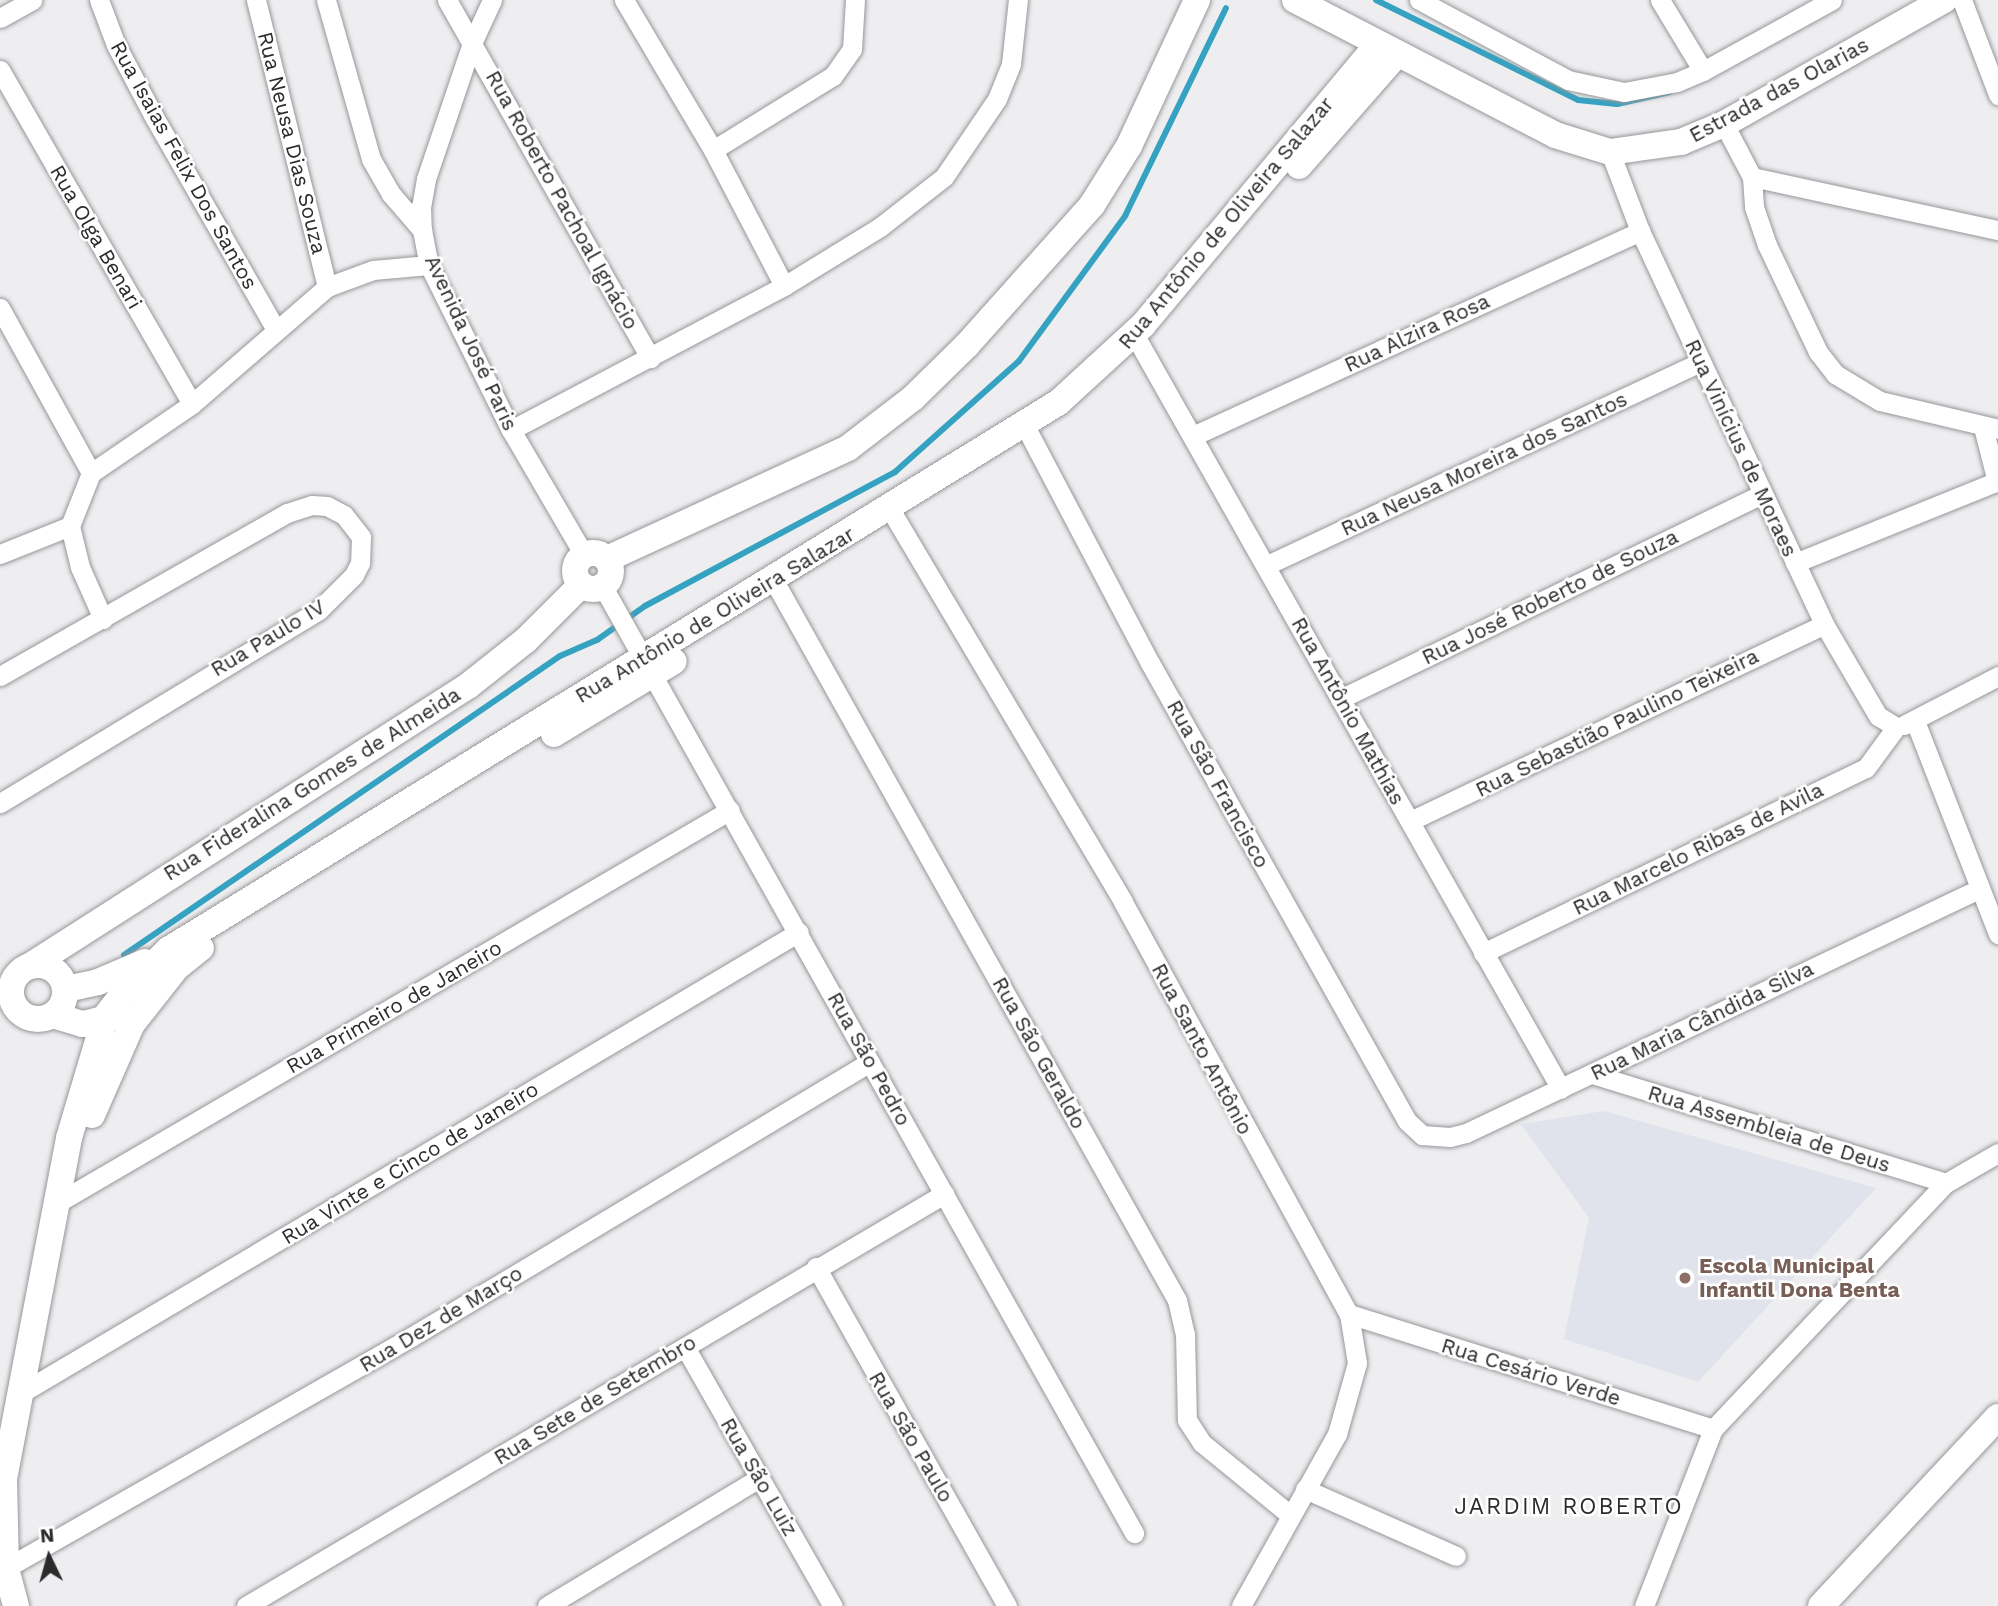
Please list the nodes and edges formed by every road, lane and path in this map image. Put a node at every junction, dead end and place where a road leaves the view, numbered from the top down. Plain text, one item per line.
1 (32, 0) edge
2 (99, 0) edge
3 (256, 0) edge
4 (326, 0) edge
5 (447, 0) edge
6 (492, 0) edge
7 (624, 0) edge
8 (855, 0) edge
9 (1018, 0) edge
10 (1197, 0) edge
11 (1295, 0) edge
12 (1419, 0) edge
13 (1660, 0) edge
14 (1832, 0) edge
15 (1944, 0) edge
16 (1962, 0) edge
17 (0, 18) edge
18 (472, 43) junction
19 (1387, 49) junction
20 (0, 70) edge
21 (1703, 71) junction
22 (1998, 95) edge
23 (1724, 124) junction
24 (713, 150) junction
25 (1610, 152) junction
26 (1752, 177) junction
27 (422, 230) junction
28 (1998, 230) edge
29 (1640, 231) junction
30 (429, 265) junction
31 (784, 286) junction
32 (327, 287) junction
33 (0, 308) edge
34 (275, 328) junction
35 (1138, 341) junction
36 (650, 358) junction
37 (1700, 362) junction
38 (192, 404) junction
39 (1991, 428) edge
40 (511, 430) junction
41 (1028, 433) junction
42 (1195, 435) junction
43 (91, 473) junction
44 (1997, 482) edge
45 (1761, 495) junction
46 (894, 515) junction
47 (70, 526) junction
48 (1, 552) edge
49 (596, 557) junction
50 (1795, 563) junction
51 (1267, 565) junction
52 (777, 586) junction
53 (597, 590) junction
54 (103, 619) junction
55 (1824, 624) junction
56 (650, 666) junction
57 (0, 676) edge
58 (1998, 676) edge
59 (1340, 699) junction
60 (1906, 724) junction
61 (0, 803) edge
62 (730, 810) junction
63 (1410, 821) junction
64 (1979, 889) junction
65 (799, 932) junction
66 (1998, 934) edge
67 (169, 950) junction
68 (1483, 953) junction
69 (17, 968) edge
70 (150, 997) junction
71 (53, 1003) junction
72 (105, 1017) junction
73 (0, 1019) edge
74 (870, 1062) junction
75 (110, 1070) junction
76 (1591, 1074) junction
77 (1561, 1089) junction
78 (1422, 1135) joint
79 (1998, 1153) edge
80 (68, 1163) junction
81 (1946, 1184) junction
82 (944, 1194) junction
83 (57, 1203) junction
84 (816, 1267) junction
85 (1349, 1314) junction
86 (685, 1347) junction
87 (20, 1393) junction
88 (1998, 1417) edge
89 (1713, 1429) junction
90 (759, 1478) junction
91 (1305, 1489) junction
92 (1289, 1514) junction
93 (1134, 1533) dead end
94 (1456, 1556) dead end
95 (6, 1567) junction
96 (16, 1606) edge
97 (246, 1606) edge
98 (547, 1606) edge
99 (833, 1606) edge
100 (1007, 1606) edge
101 (1241, 1606) edge
102 (1644, 1606) edge
103 (1821, 1606) edge

1 - 17 street
2 - 34 street, Rua Isaias Felix Dos Santos
3 - 32 street, Rua Neusa Dias Souza
4 - 27 street
5 - 18 street, Rua Roberto Pachoal Ignácio
6 - 18 street, Avenida José Paris
7 - 24 street
8 - 24 street
9 - 31 street
10 - 49 street
11 - 19 street, Estrada das Olarias
12 - 21 street
13 - 21 street
14 - 21 street
15 - 23 street, Estrada das Olarias
16 - 22 street
18 - 27 street, Avenida José Paris
18 - 36 street, Rua Roberto Pachoal Ignácio
19 - 25 street, Estrada das Olarias
19 - 35 street, Rua Antônio de Oliveira Salazar
20 - 38 street, Rua Olga Benari
23 - 25 street, Estrada das Olarias
23 - 26 street
24 - 31 street
25 - 29 street, Rua Vinícius de Moraes
26 - 28 street
26 - 39 street
27 - 30 street, Avenida José Paris
29 - 37 street, Rua Vinícius de Moraes
29 - 42 street, Rua Alzira Rosa
30 - 32 street
30 - 40 street, Avenida José Paris
31 - 36 street
32 - 34 street
33 - 43 street
34 - 38 street
35 - 41 street, Rua Antônio de Oliveira Salazar
35 - 42 street, Rua Antônio Mathias
36 - 40 street
37 - 45 street, Rua Vinícius de Moraes
37 - 51 street, Rua Neusa Moreira dos Santos
38 - 43 street
39 - 44 street
40 - 49 street, Avenida José Paris
41 - 46 street, Rua Antônio de Oliveira Salazar
41 - 78 street, Rua São Francisco
42 - 51 street, Rua Antônio Mathias
43 - 47 street
44 - 50 street
45 - 50 street, Rua Vinícius de Moraes
45 - 59 street, Rua José Roberto de Souza
46 - 52 street, Rua Antônio de Oliveira Salazar
46 - 85 street, Rua Santo Antônio
47 - 48 street
47 - 54 street
49 - 53 street
50 - 55 street, Rua Vinícius de Moraes
51 - 59 street, Rua Antônio Mathias
52 - 56 street, Rua Antônio de Oliveira Salazar
52 - 92 street, Rua São Geraldo
53 - 56 street, Rua São Pedro
53 - 69 street, Rua Fideralina Gomes de Almeida
54 - 57 street, Rua Paulo IV
54 - 61 street, Rua Paulo IV
55 - 60 street, Rua Vinícius de Moraes
55 - 63 street, Rua Sebastião Paulino Teixeira
56 - 62 street, Rua São Pedro
56 - 67 street, Rua Antônio de Oliveira Salazar
56 - 70 street, Rua Antônio de Oliveira Salazar
58 - 60 street
59 - 63 street, Rua Antônio Mathias
60 - 64 street
60 - 68 street, Rua Marcelo Ribas de Avila
62 - 65 street, Rua São Pedro
62 - 83 street, Rua Primeiro de Janeiro
63 - 68 street, Rua Antônio Mathias
64 - 66 street
64 - 76 street, Rua Maria Cândida Silva
65 - 74 street, Rua São Pedro
65 - 87 street, Rua Vinte e Cinco de Janeiro
67 - 71 street
67 - 72 street, Rua Antônio de Oliveira Salazar
68 - 77 street, Rua Antônio Mathias
69 - 71 street
69 - 71 street
70 - 72 street
70 - 75 street, Rua Antônio de Oliveira Salazar
71 - 72 street
71 - 73 street
72 - 75 street
72 - 80 street, Rua Antônio de Oliveira Salazar
74 - 82 street, Rua São Pedro
74 - 95 street, Rua Dez de Março
75 - 80 street, Rua Antônio de Oliveira Salazar
76 - 77 street, Rua Maria Cândida Silva
76 - 81 street, Rua Assembleia de Deus
77 - 78 street, Rua Maria Cândida Silva
79 - 81 street
80 - 83 street, Rua Antônio de Oliveira Salazar
81 - 89 street
82 - 84 street, Rua Sete de Setembro
82 - 93 street, Rua São Pedro
83 - 87 street, Rua Antônio de Oliveira Salazar
84 - 86 street, Rua Sete de Setembro
84 - 100 street, Rua São Paulo
85 - 89 street, Rua Cesário Verde
85 - 91 street, Rua Santo Antônio
86 - 90 street, Rua São Luiz
86 - 97 street, Rua Sete de Setembro
87 - 95 street, Rua Antônio de Oliveira Salazar
88 - 103 street
89 - 102 street
90 - 98 street
90 - 99 street, Rua São Luiz
91 - 92 street, Rua Santo Antônio
91 - 94 street
92 - 101 street, Rua Santo Antônio
95 - 96 street, Rua Antônio de Oliveira Salazar

